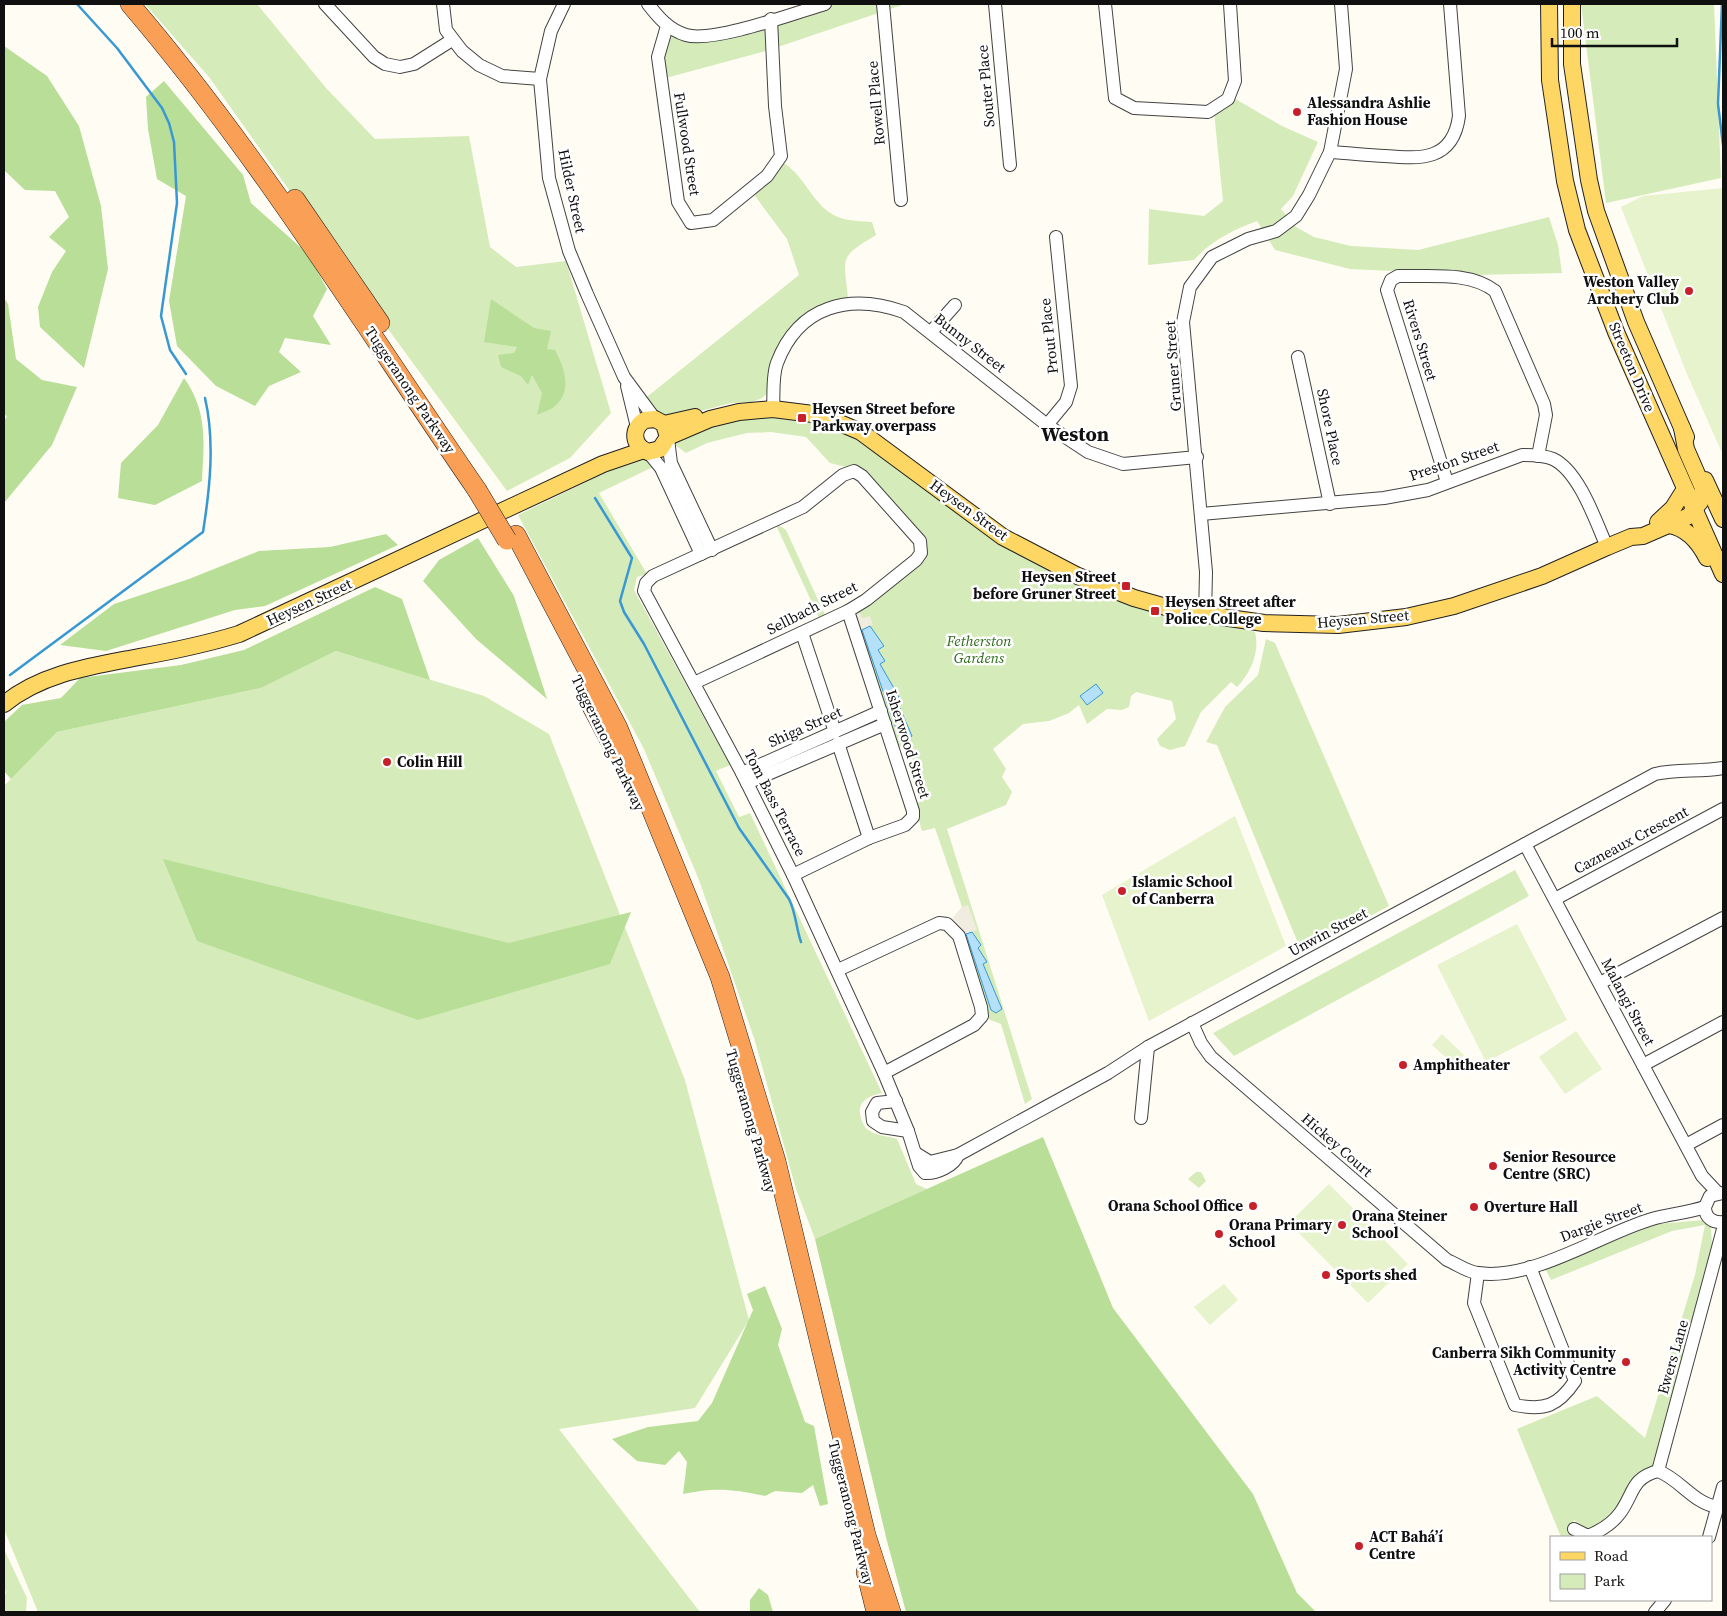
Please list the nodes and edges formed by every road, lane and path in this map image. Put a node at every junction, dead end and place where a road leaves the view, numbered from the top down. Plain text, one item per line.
1 (130, 4) edge
2 (146, 4) edge
3 (325, 4) edge
4 (444, 4) edge
5 (564, 4) edge
6 (648, 4) edge
7 (825, 4) edge
8 (883, 4) edge
9 (995, 4) edge
10 (1105, 4) edge
11 (1230, 4) edge
12 (1341, 4) edge
13 (1450, 4) edge
14 (1549, 4) edge
15 (1572, 4) edge
16 (771, 19) junction
17 (667, 26) junction
18 (452, 40) junction
19 (540, 79) junction
20 (1330, 152) junction
21 (1010, 165) dead end
22 (901, 200) dead end
23 (1056, 237) dead end
24 (955, 305) dead end
25 (931, 332) junction
26 (1298, 357) dead end
27 (624, 377) junction
28 (774, 405) junction
29 (1047, 425) junction
30 (1682, 428) junction
31 (636, 430) junction
32 (664, 430) junction
33 (646, 451) junction
34 (1538, 456) junction
35 (1197, 458) junction
36 (604, 464) junction
37 (1448, 482) junction
38 (482, 488) junction
39 (1685, 489) junction
40 (1330, 504) junction
41 (1695, 510) junction
42 (1202, 514) junction
43 (1723, 521) edge
44 (1664, 523) junction
45 (512, 538) junction
46 (1607, 547) junction
47 (706, 552) junction
48 (1723, 574) edge
49 (1723, 586) edge
50 (848, 611) junction
51 (1205, 616) junction
52 (802, 633) junction
53 (694, 683) junction
54 (4, 704) edge
55 (881, 711) junction
56 (885, 724) junction
57 (836, 738) junction
58 (1723, 768) edge
59 (745, 778) junction
60 (1723, 809) edge
61 (869, 838) junction
62 (1525, 844) junction
63 (793, 875) junction
64 (1555, 899) junction
65 (1723, 918) edge
66 (838, 970) junction
67 (1600, 983) junction
68 (1723, 1022) edge
69 (1192, 1023) junction
70 (1148, 1047) junction
71 (1643, 1065) junction
72 (884, 1073) junction
73 (896, 1101) junction
74 (1140, 1118) dead end
75 (908, 1131) junction
76 (1721, 1131) edge
77 (1686, 1145) junction
78 (917, 1154) joint
79 (1713, 1207) edge
80 (1723, 1229) edge
81 (1718, 1251) junction
82 (1530, 1267) junction
83 (1478, 1273) junction
84 (1658, 1471) junction
85 (1723, 1487) edge
86 (1718, 1507) junction
87 (1574, 1529) dead end
88 (1585, 1536) edge
89 (1589, 1536) edge
90 (1709, 1536) edge
91 (1664, 1601) edge
92 (876, 1612) edge
93 (891, 1612) edge
94 (1655, 1612) edge

1 - 38 highway, Tuggeranong Parkway
2 - 38 highway, Tuggeranong Parkway
3 - 18 street
4 - 18 street
5 - 19 street, Hilder Street
6 - 17 street
7 - 16 street
8 - 22 street, Rowell Place
9 - 21 street, Souter Place
10 - 11 street
12 - 20 street, Gruner Street
13 - 20 street
14 - 39 main road, Streeton Drive
15 - 30 main road, Streeton Drive
16 - 17 street
16 - 17 street, Fullwood Street
18 - 19 street
19 - 27 street, Hilder Street
20 - 35 street, Gruner Street
23 - 29 street, Prout Place
24 - 25 street
25 - 28 street, Bunny Street
25 - 29 street, Bunny Street
26 - 40 street, Shore Place
27 - 31 street, Hilder Street
27 - 32 street, Hilder Street
28 - 32 main road, Heysen Street
28 - 51 main road, Heysen Street
29 - 35 street, Bunny Street
30 - 41 main road
30 - 43 main road, Streeton Drive
31 - 32 main road, Heysen Street
31 - 33 main road
31 - 36 main road, Heysen Street
32 - 33 main road, Heysen Street
32 - 47 street
33 - 36 main road, Heysen Street
33 - 47 street
34 - 37 street, Preston Street
34 - 37 street, Rivers Street
34 - 46 street, Preston Street
35 - 42 street, Gruner Street
36 - 54 main road, Heysen Street
37 - 40 street, Preston Street
38 - 45 highway, Tuggeranong Parkway
39 - 41 main road, Streeton Drive
39 - 44 main road
40 - 42 street, Preston Street
41 - 43 main road
41 - 44 main road, Heysen Street
41 - 48 main road, Streeton Drive
42 - 51 street, Gruner Street
44 - 46 main road, Heysen Street
44 - 49 main road
45 - 92 highway, Tuggeranong Parkway
45 - 93 highway, Tuggeranong Parkway
46 - 51 main road, Heysen Street
47 - 50 street, Sellbach Street
47 - 53 street, Tom Bass Terrace
50 - 52 street, Sellbach Street
50 - 55 street, Isherwood Street
52 - 53 street, Sellbach Street
52 - 57 street
53 - 59 street, Tom Bass Terrace
55 - 56 street, Isherwood Street
55 - 57 street, Shiga Street
56 - 57 street, Shiga Street
56 - 61 street, Isherwood Street
57 - 59 street, Shiga Street
57 - 61 street
58 - 62 street, Unwin Street
59 - 63 street, Tom Bass Terrace
60 - 64 street, Cazneaux Crescent
61 - 63 street, Isherwood Street
62 - 64 street, Malangi Street
62 - 69 street, Unwin Street
63 - 66 street, Tom Bass Terrace
64 - 67 street, Malangi Street
65 - 67 street
66 - 72 street, Tom Bass Terrace
66 - 72 street
67 - 71 street, Malangi Street
68 - 71 street
69 - 70 street, Unwin Street
69 - 83 street, Hickey Court
70 - 74 street
70 - 78 street, Unwin Street
71 - 77 street, Malangi Street
72 - 73 street, Tom Bass Terrace
73 - 75 street, Tom Bass Terrace
73 - 75 street
75 - 78 street, Tom Bass Terrace
76 - 77 street
77 - 79 street, Malangi Street
79 - 81 street, Ewers Lane
79 - 82 street, Dargie Street
80 - 81 street, Ewers Lane
81 - 84 street, Ewers Lane
82 - 83 street, Hickey Court
82 - 83 street
84 - 86 street
84 - 89 street
85 - 86 street
86 - 90 street
87 - 88 street
91 - 94 street

